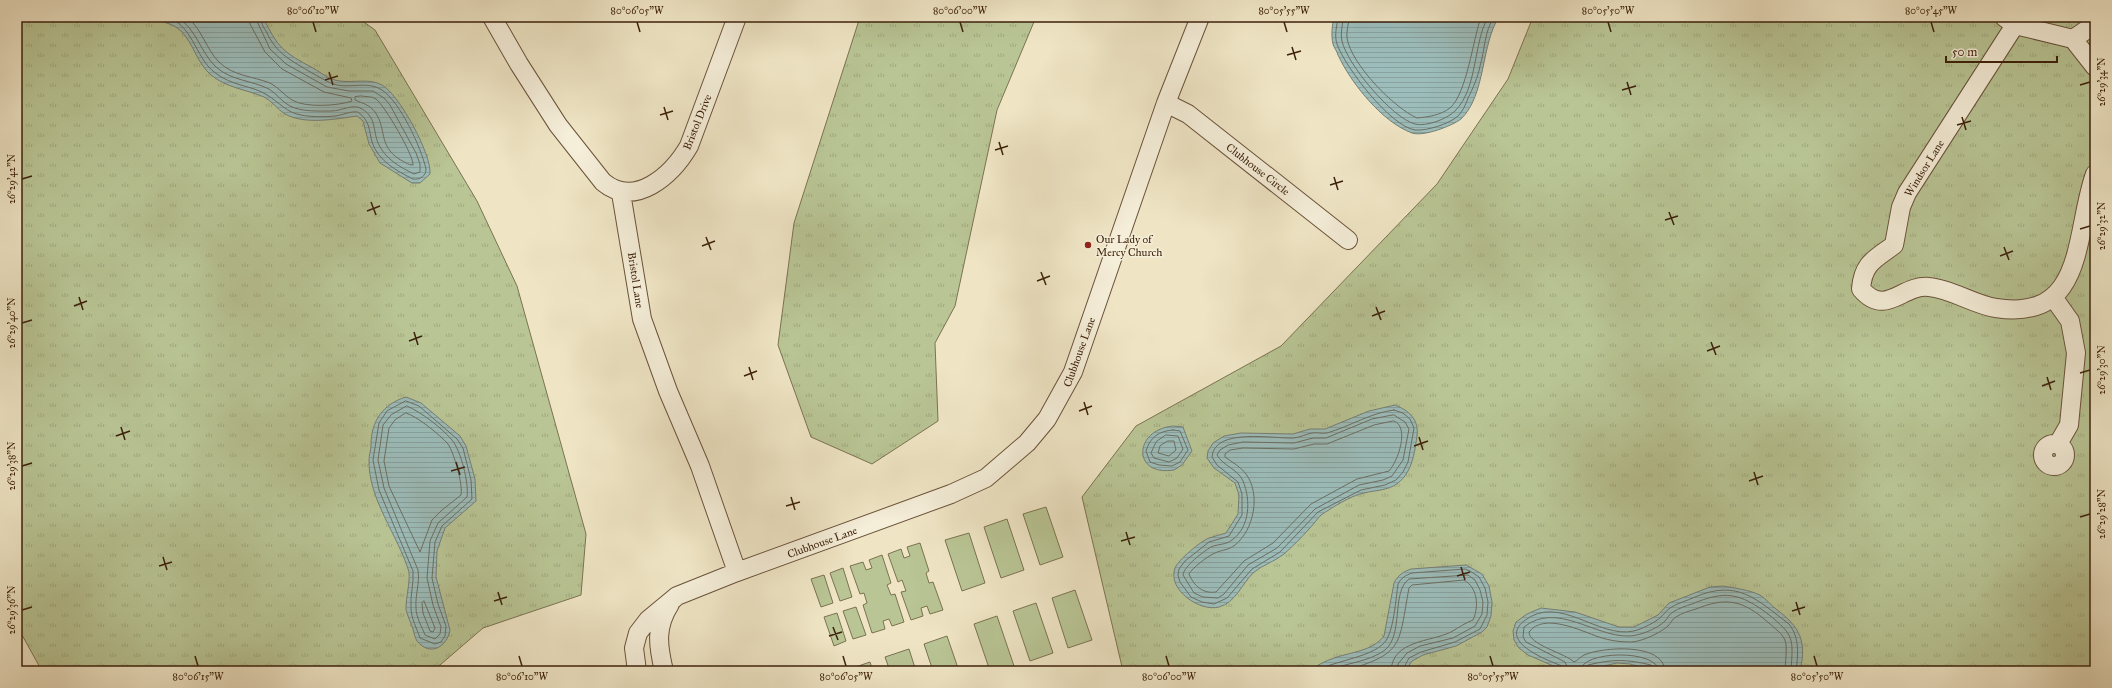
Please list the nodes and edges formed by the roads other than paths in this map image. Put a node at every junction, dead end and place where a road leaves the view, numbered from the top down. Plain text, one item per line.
1 (492, 17) edge
2 (737, 17) edge
3 (1200, 17) edge
4 (2010, 21) edge
5 (2095, 24) edge
6 (2073, 40) junction
7 (2095, 67) edge
8 (1166, 103) junction
9 (2095, 174) edge
10 (622, 193) junction
11 (1348, 240) dead end
12 (2054, 297) junction
13 (2058, 444) dead end
14 (737, 572) junction
15 (670, 603) junction
16 (637, 671) edge
17 (664, 671) edge

1 - 10 street
2 - 10 street, Bristol Drive
3 - 8 street, Clubhouse Lane
4 - 6 street, Windsor Lane
4 - 12 street, Windsor Lane
5 - 6 street
6 - 7 street
8 - 11 street, Clubhouse Circle
8 - 14 street, Clubhouse Lane
9 - 12 street, Windsor Lane
10 - 14 street, Bristol Lane
12 - 13 street
14 - 15 street, Clubhouse Lane
15 - 16 street, Clubhouse Lane
15 - 17 street

